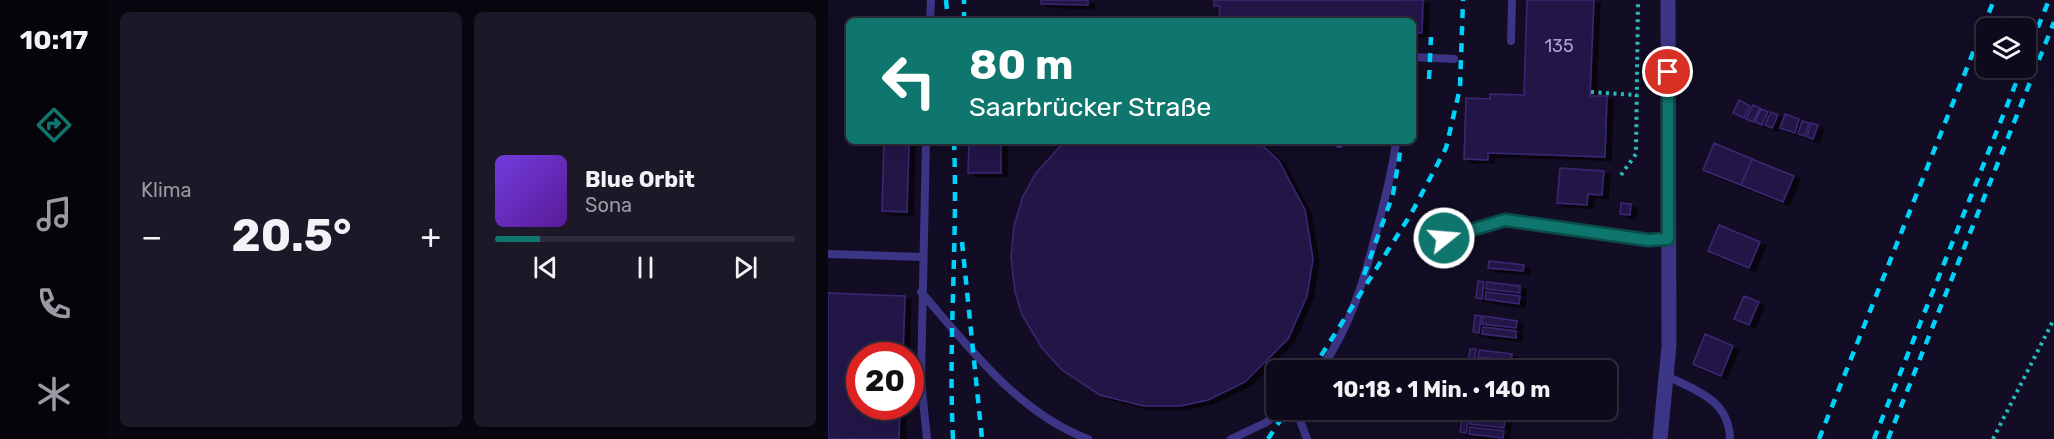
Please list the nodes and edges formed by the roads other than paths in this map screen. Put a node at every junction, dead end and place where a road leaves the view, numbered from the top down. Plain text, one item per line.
1 (930, 0) edge
2 (1512, 0) edge
3 (1668, 0) edge
4 (930, 18) edge
5 (1511, 41) dead end
6 (1416, 57) edge
7 (1454, 58) dead end
8 (926, 144) edge
9 (1396, 144) edge
10 (1444, 238) dead end
11 (1668, 239) junction
12 (828, 254) edge
13 (923, 257) junction
14 (921, 292) junction
15 (1326, 360) edge
16 (1667, 376) junction
17 (1269, 420) edge
18 (1300, 420) edge
19 (927, 439) edge
20 (1088, 439) edge
21 (1231, 439) edge
22 (1307, 439) edge
23 (1660, 439) edge
24 (1730, 439) edge

1 - 4 lane
2 - 5 lane
3 - 11 street
6 - 7 lane
8 - 13 lane
9 - 15 lane
10 - 11 lane
11 - 16 street
12 - 13 lane
13 - 14 lane
14 - 19 lane
14 - 20 lane
16 - 23 street
16 - 24 lane
17 - 21 lane
18 - 22 lane

